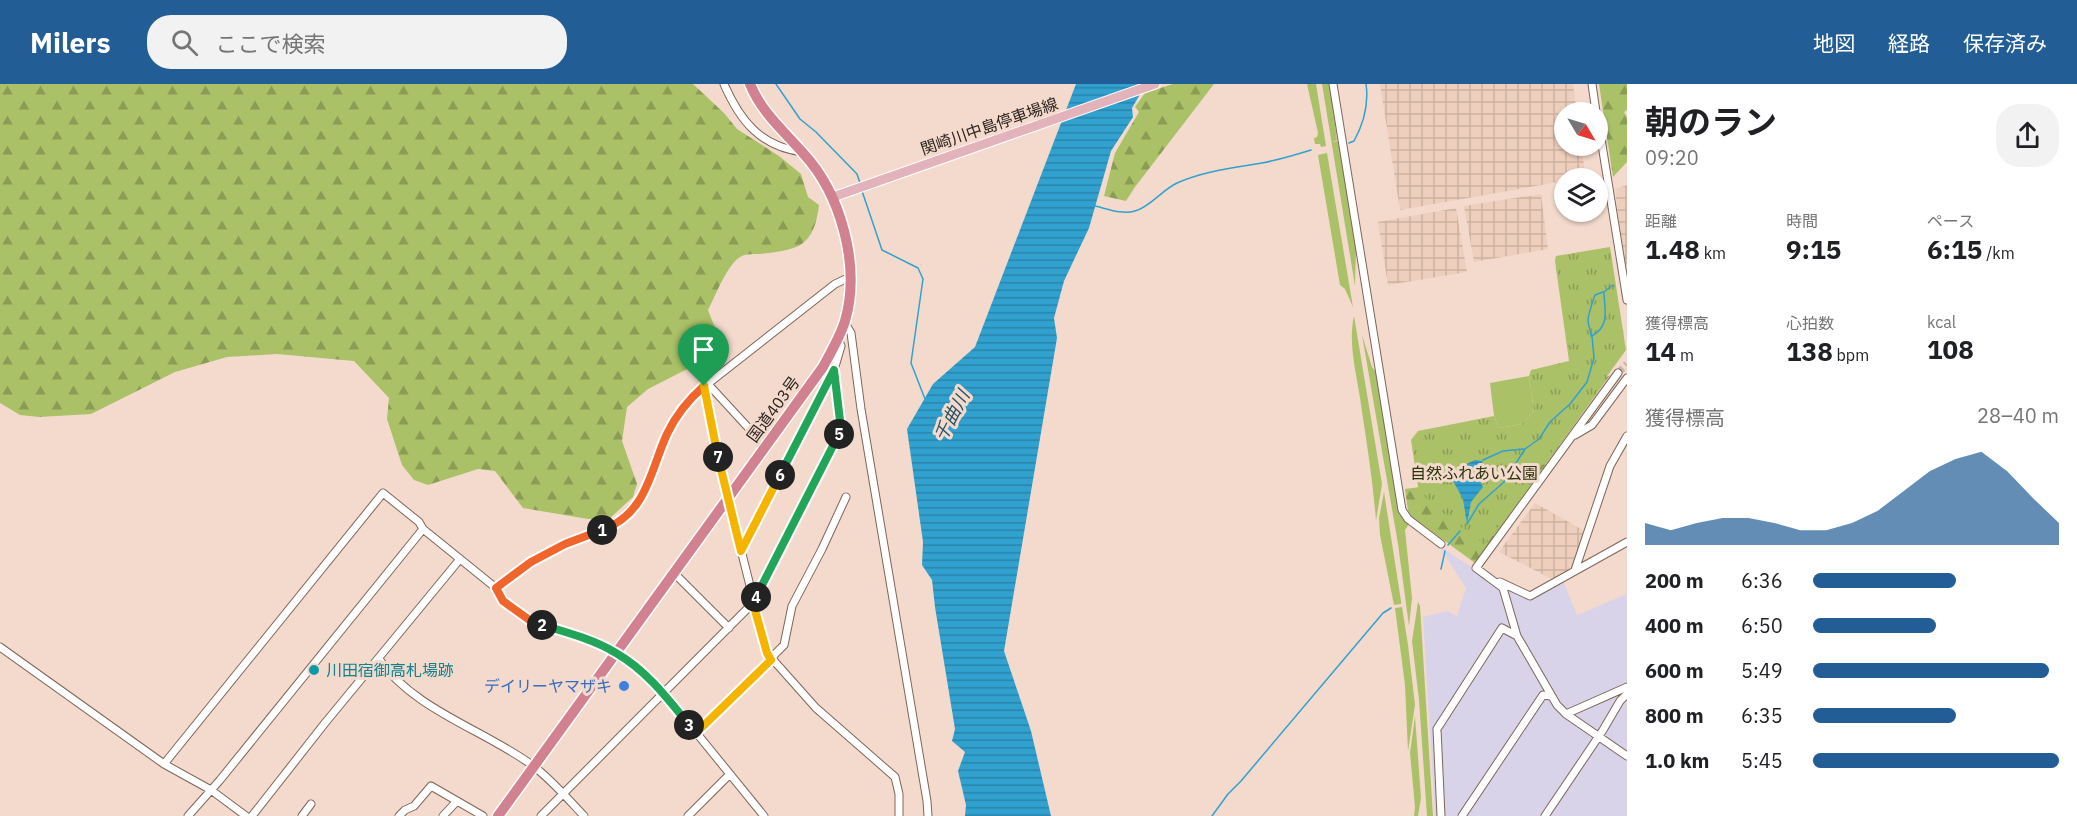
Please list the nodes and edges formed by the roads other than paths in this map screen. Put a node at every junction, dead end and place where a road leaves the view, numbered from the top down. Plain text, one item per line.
1 (724, 84) edge
2 (750, 84) edge
3 (1155, 84) edge
4 (1333, 84) edge
5 (1592, 84) edge
6 (1595, 102) edge
7 (803, 152) junction
8 (1605, 156) edge
9 (837, 195) junction
10 (1625, 269) edge
11 (850, 277) junction
12 (837, 282) junction
13 (850, 296) junction
14 (1627, 300) edge
15 (844, 322) junction
16 (838, 338) junction
17 (834, 370) junction
18 (1618, 374) tunnel mouth
19 (1627, 378) tunnel mouth
20 (706, 385) junction
21 (1573, 436) junction
22 (1627, 436) edge
23 (765, 446) junction
24 (846, 496) dead end
25 (728, 498) junction
26 (423, 529) junction
27 (1627, 542) edge
28 (1441, 544) dead end
29 (741, 551) junction
30 (460, 559) junction
31 (1575, 571) junction
32 (673, 572) junction
33 (1485, 575) junction
34 (496, 588) junction
35 (753, 603) junction
36 (729, 628) junction
37 (1517, 636) junction
38 (0, 647) edge
39 (616, 652) junction
40 (379, 660) junction
41 (771, 660) junction
42 (1627, 687) edge
43 (664, 693) junction
44 (1627, 694) edge
45 (1551, 696) junction
46 (1566, 714) junction
47 (696, 733) junction
48 (1598, 737) junction
49 (1627, 756) edge
50 (164, 764) junction
51 (534, 766) junction
52 (729, 775) junction
53 (211, 790) junction
54 (562, 794) junction
55 (457, 801) junction
56 (311, 804) dead end
57 (763, 815) edge
58 (188, 816) edge
59 (246, 816) edge
60 (252, 816) edge
61 (302, 816) edge
62 (399, 816) edge
63 (443, 816) edge
64 (483, 816) edge
65 (498, 816) edge
66 (541, 816) edge
67 (584, 816) edge
68 (688, 816) edge
69 (899, 816) edge
70 (928, 816) edge
71 (1441, 816) edge
72 (1462, 816) edge
73 (1545, 816) edge

1 - 7 street
2 - 7 highway, 国道403号
3 - 9 main road, 関崎川中島停車場線
4 - 28 street
5 - 6 street
7 - 9 highway, 国道403号
8 - 10 street
9 - 11 highway, 国道403号
10 - 14 street
11 - 12 street
11 - 13 highway, 国道403号
12 - 13 street
12 - 20 street
13 - 15 highway, 国道403号
15 - 16 highway, 国道403号
15 - 70 street
16 - 17 street
16 - 23 highway, 国道403号
17 - 29 street
17 - 35 street
18 - 21 street
19 - 21 street
20 - 23 street
20 - 25 street
20 - 34 street
21 - 33 street
22 - 31 street
23 - 25 highway, 国道403号
24 - 41 street
25 - 29 street
25 - 32 highway, 国道403号
26 - 30 street
26 - 50 street
26 - 53 street
27 - 31 street
29 - 35 street
30 - 34 street
30 - 40 street
31 - 33 street
32 - 36 street
32 - 39 highway, 国道403号
33 - 37 street
34 - 39 street
35 - 36 street
35 - 41 street
36 - 43 street
37 - 45 street
37 - 71 street
38 - 50 street
39 - 43 street
39 - 51 highway, 国道403号
40 - 51 street
40 - 60 street
41 - 47 street
41 - 69 street
42 - 46 street
43 - 47 street
43 - 54 street
44 - 48 street
45 - 46 street
45 - 72 street
46 - 48 street
47 - 52 street
48 - 49 street
48 - 73 street
50 - 53 street
51 - 54 street
51 - 65 highway, 国道403号
52 - 57 street
52 - 68 street
53 - 58 street
53 - 59 street
54 - 66 street
54 - 67 street
55 - 62 street
55 - 63 street
55 - 64 street
56 - 61 street

